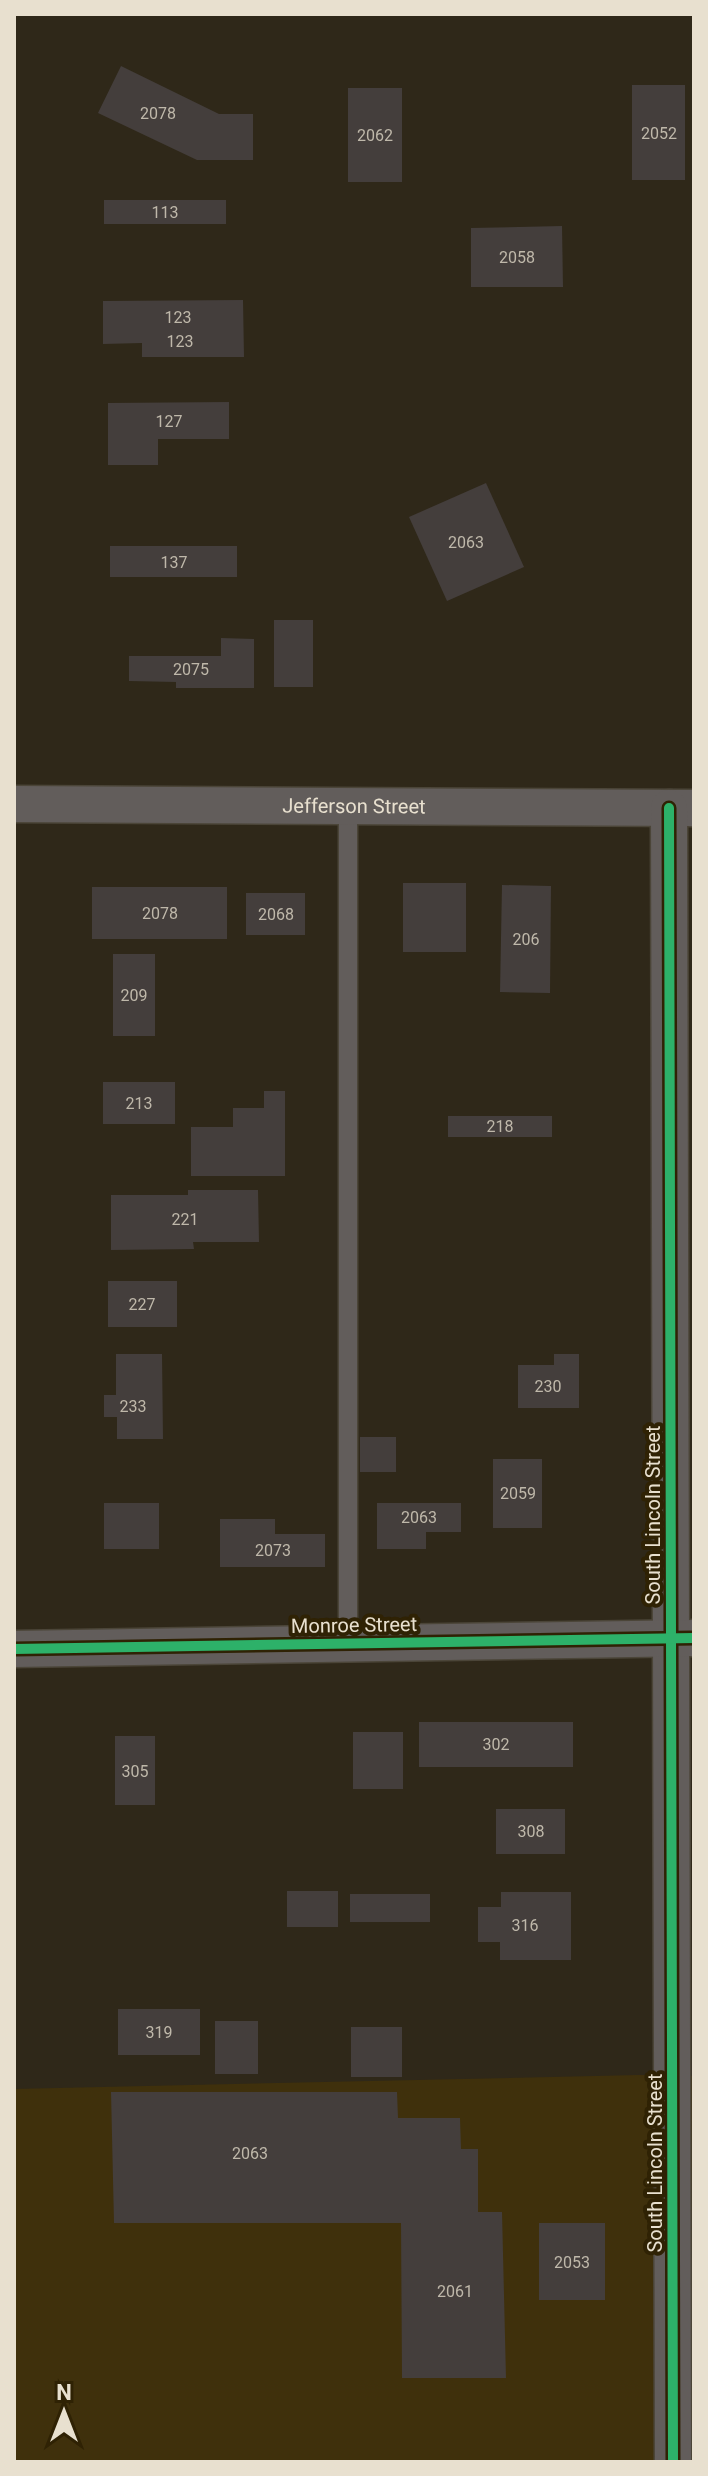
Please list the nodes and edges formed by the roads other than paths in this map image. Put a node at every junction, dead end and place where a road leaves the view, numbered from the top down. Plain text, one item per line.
1 (14, 804) edge
2 (348, 806) junction
3 (682, 808) edge
4 (683, 1638) edge
5 (348, 1643) junction
6 (14, 1649) edge
7 (673, 2462) edge

1 - 2 street, Jefferson Street
2 - 3 street, Jefferson Street
2 - 5 lane
3 - 4 street, South Lincoln Street
4 - 5 street, Monroe Street
4 - 7 street, South Lincoln Street
5 - 6 street, Monroe Street

